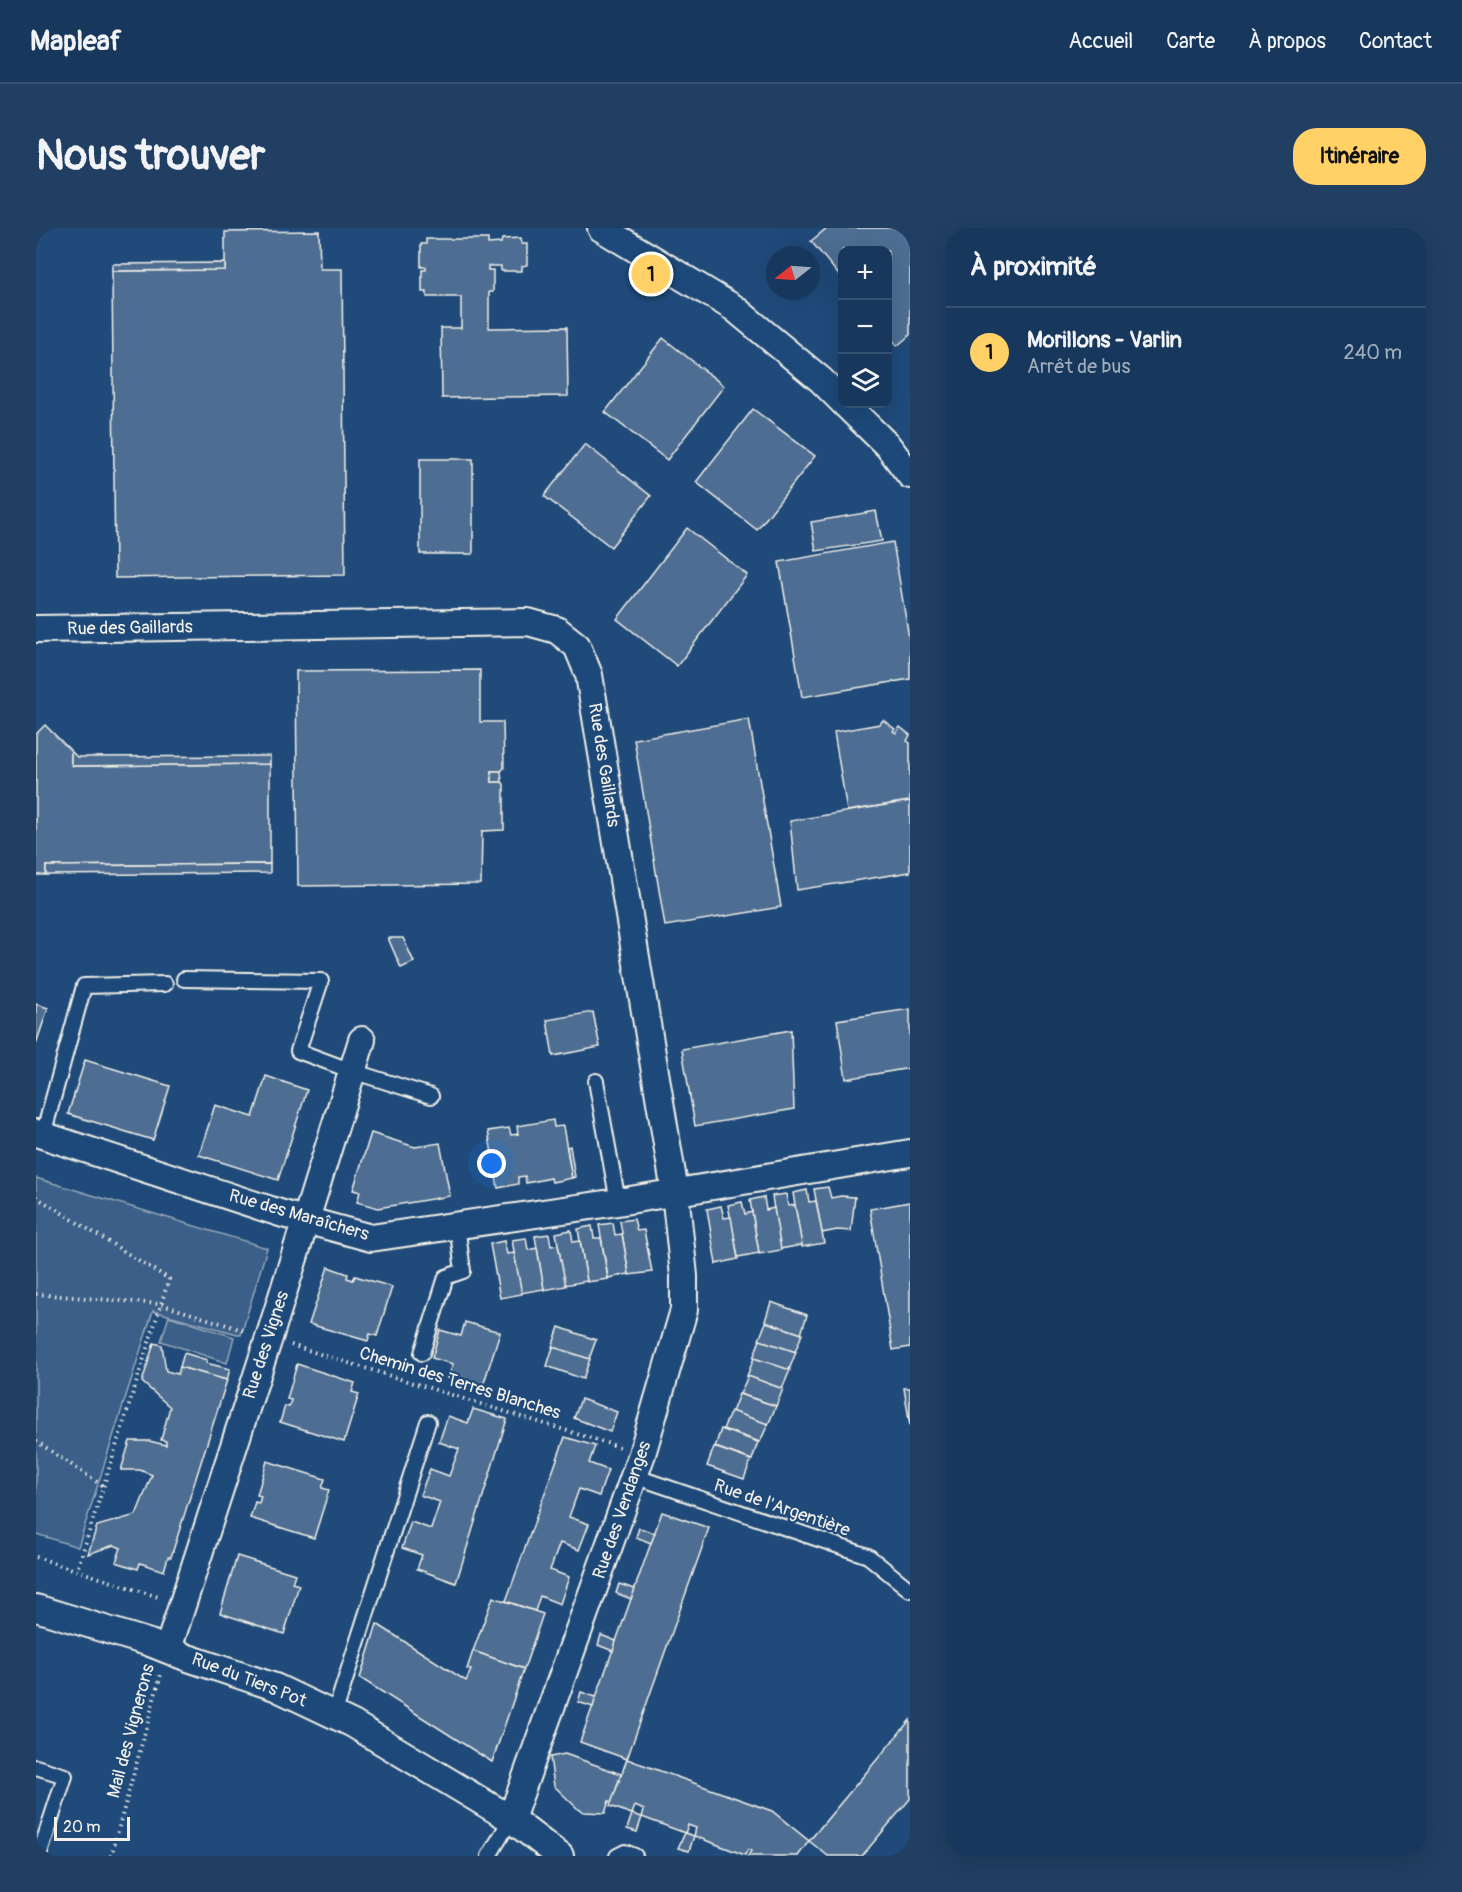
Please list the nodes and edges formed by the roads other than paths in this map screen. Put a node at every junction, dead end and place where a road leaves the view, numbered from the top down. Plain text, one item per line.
1 (601, 228) edge
2 (838, 396) edge
3 (850, 408) edge
4 (910, 476) edge
5 (36, 630) edge
6 (183, 979) dead end
7 (165, 984) dead end
8 (362, 1040) dead end
9 (352, 1071) junction
10 (596, 1081) dead end
11 (431, 1096) dead end
12 (40, 1134) edge
13 (910, 1153) edge
14 (675, 1192) junction
15 (618, 1202) junction
16 (306, 1220) junction
17 (457, 1225) junction
18 (422, 1353) dead end
19 (428, 1422) dead end
20 (638, 1465) junction
21 (910, 1590) edge
22 (36, 1608) edge
23 (168, 1648) junction
24 (334, 1715) junction
25 (36, 1767) edge
26 (511, 1819) junction
27 (39, 1856) edge
28 (489, 1856) edge
29 (560, 1856) edge
30 (617, 1856) edge
31 (635, 1856) edge

1 - 2 street
3 - 4 street
5 - 14 street, Rue des Gaillards
6 - 9 lane
7 - 12 lane
8 - 9 street, Rue des Vignes
9 - 11 lane
9 - 16 street, Rue des Vignes
10 - 15 lane
12 - 16 street, Rue des Maraîchers
13 - 14 street
14 - 15 street, Rue des Maraîchers
14 - 20 street, Rue des Vendanges
15 - 17 street, Rue des Maraîchers
16 - 17 street, Rue des Maraîchers
16 - 23 street, Rue des Vignes
17 - 18 lane
19 - 24 lane
20 - 21 lane, Rue de l'Argentière
20 - 26 street, Rue des Vendanges
22 - 23 street, Rue du Tiers Pot
23 - 24 street, Rue du Tiers Pot
24 - 26 street, Rue du Tiers Pot
25 - 27 lane
26 - 28 lane
26 - 29 street, Rue du Tiers Pot
30 - 31 lane

